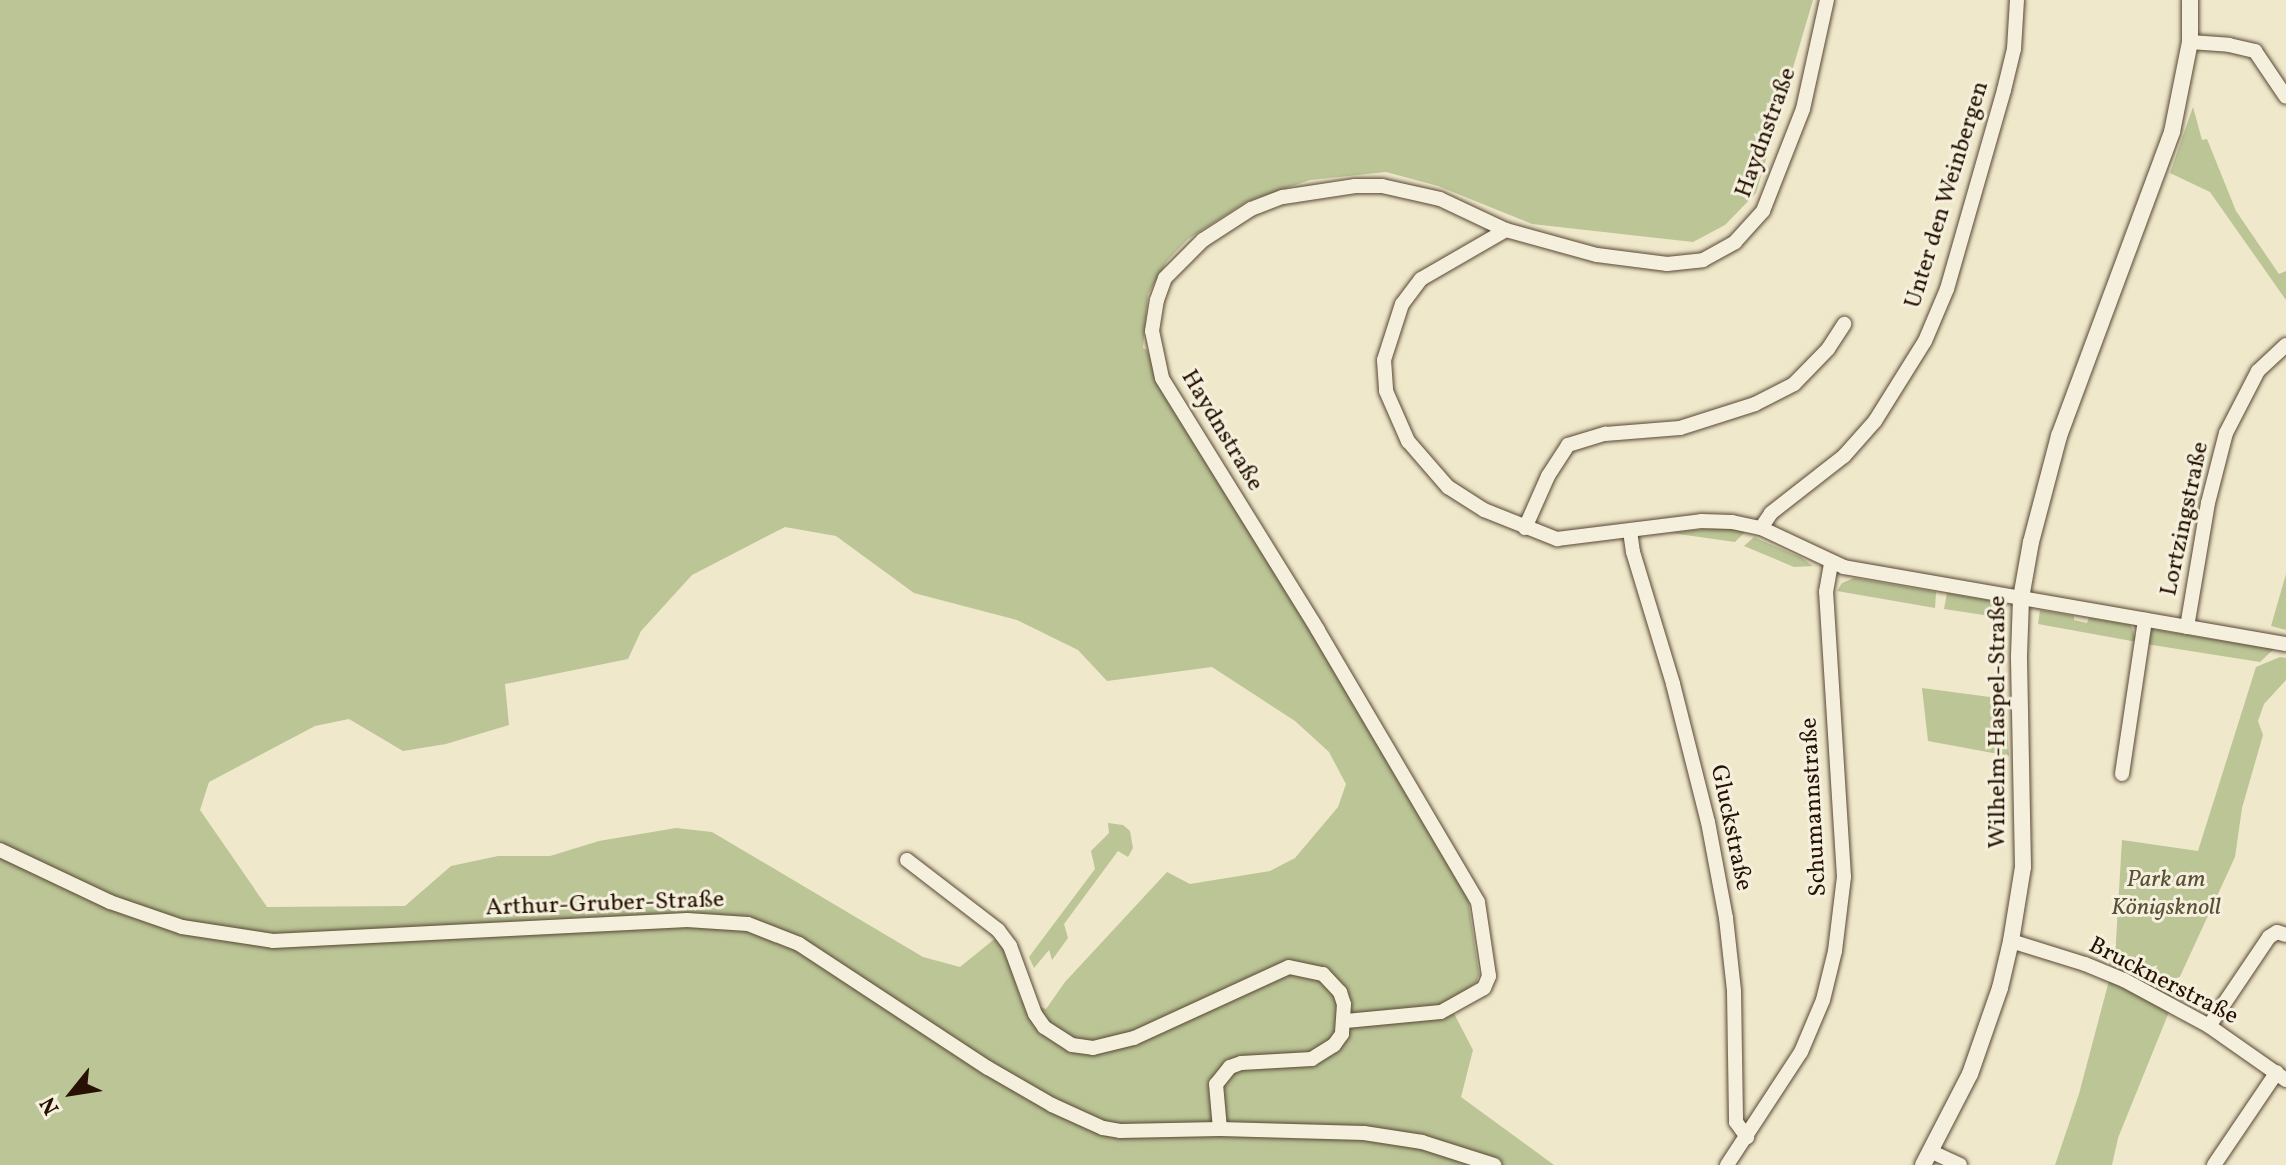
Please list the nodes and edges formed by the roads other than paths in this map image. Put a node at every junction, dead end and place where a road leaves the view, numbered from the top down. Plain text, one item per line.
1 (1827, 0) edge
2 (2017, 0) edge
3 (2190, 0) edge
4 (2190, 42) junction
5 (2286, 97) edge
6 (1506, 230) junction
7 (1844, 324) dead end
8 (2286, 345) edge
9 (1525, 528) junction
10 (1761, 528) junction
11 (1630, 531) junction
12 (1831, 563) junction
13 (2021, 598) junction
14 (2145, 620) junction
15 (2187, 627) junction
16 (2286, 644) edge
17 (2122, 774) dead end
18 (0, 850) edge
19 (907, 860) dead end
20 (2286, 935) edge
21 (2011, 941) junction
22 (1346, 1021) junction
23 (2209, 1026) junction
24 (2282, 1076) edge
25 (1220, 1129) junction
26 (1747, 1137) junction
27 (1927, 1158) edge
28 (1494, 1165) edge
29 (1727, 1165) edge
30 (1960, 1165) edge
31 (2214, 1165) edge

1 - 6 street, Haydnstraße
2 - 10 street, Unter den Weinbergen
3 - 4 street, Wilhelm-Haspel-Straße
4 - 5 street
4 - 13 street, Wilhelm-Haspel-Straße
6 - 9 street
6 - 22 street, Haydnstraße
7 - 9 street
8 - 15 street, Lortzingstraße
9 - 11 street
10 - 11 street
10 - 12 street
11 - 26 street, Gluckstraße
12 - 13 street
12 - 26 street, Schumannstraße
13 - 14 street
13 - 21 street, Wilhelm-Haspel-Straße
14 - 15 street
14 - 17 street
15 - 16 street
18 - 25 street, Arthur-Gruber-Straße
19 - 22 street
20 - 23 street
21 - 23 street, Brucknerstraße
21 - 27 street, Wilhelm-Haspel-Straße
22 - 25 street
23 - 24 street, Brucknerstraße
24 - 31 street
25 - 28 street, Arthur-Gruber-Straße
26 - 29 street, Schumannstraße
27 - 30 street

